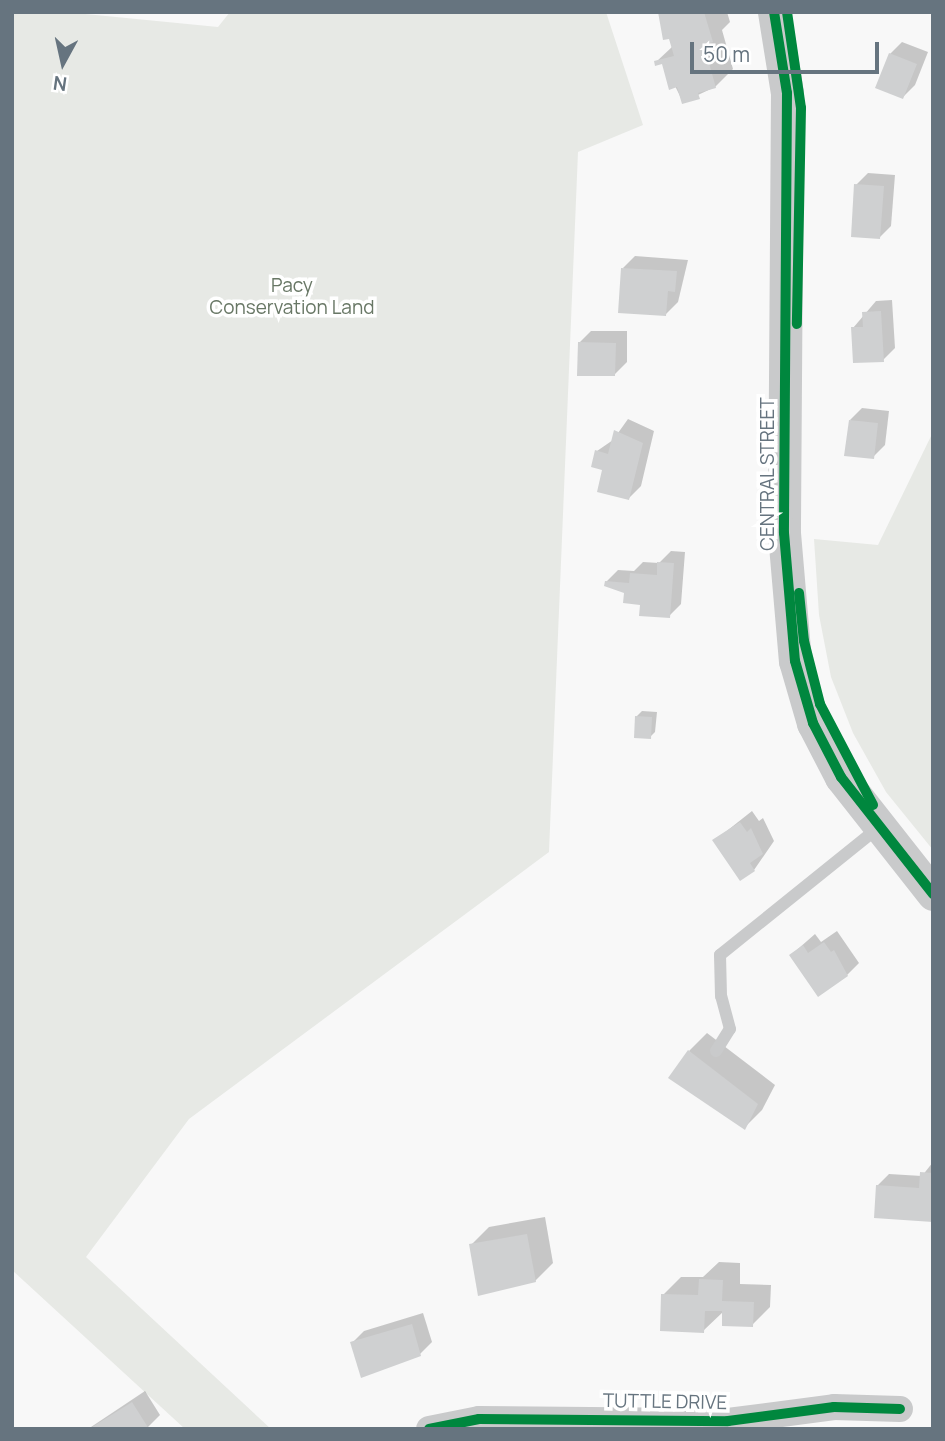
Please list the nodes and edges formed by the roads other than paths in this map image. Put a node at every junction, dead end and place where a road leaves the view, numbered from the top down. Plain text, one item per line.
1 (774, 12) edge
2 (878, 828) junction
3 (933, 894) edge
4 (716, 1051) dead end
5 (900, 1409) dead end
6 (675, 1424) edge
7 (429, 1429) edge

1 - 2 street, CENTRAL STREET
2 - 3 street, CENTRAL STREET
2 - 4 lane
5 - 6 street, TUTTLE DRIVE
6 - 7 street, TUTTLE DRIVE

